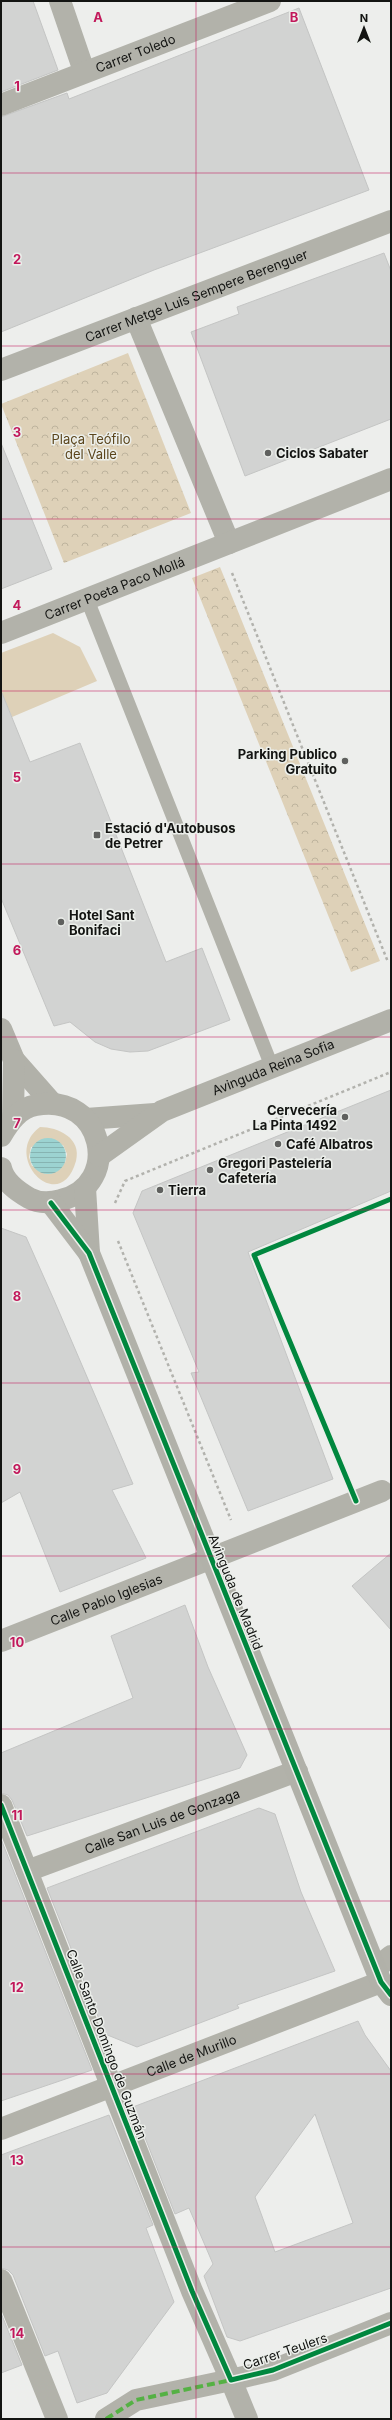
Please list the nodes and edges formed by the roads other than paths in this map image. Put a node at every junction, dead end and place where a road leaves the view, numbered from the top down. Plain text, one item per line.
1 (60, 1) edge
2 (270, 1) edge
3 (84, 71) junction
4 (1, 105) edge
5 (391, 221) edge
6 (136, 318) junction
7 (1, 370) edge
8 (391, 479) edge
9 (229, 543) junction
10 (87, 599) junction
11 (1, 632) edge
12 (391, 1020) edge
13 (1, 1029) edge
14 (14, 1060) junction
15 (272, 1067) junction
16 (51, 1102) junction
17 (155, 1114) junction
18 (13, 1117) junction
19 (86, 1119) junction
20 (1, 1136) edge
21 (99, 1156) junction
22 (1, 1168) edge
23 (85, 1188) junction
24 (8, 1190) edge
25 (51, 1203) junction
26 (89, 1253) junction
27 (382, 1491) dead end
28 (212, 1560) junction
29 (1, 1641) edge
30 (297, 1771) junction
31 (1, 1805) edge
32 (27, 1871) junction
33 (385, 1975) edge
34 (112, 2086) junction
35 (1, 2129) edge
36 (1, 2280) edge
37 (192, 2291) joint
38 (391, 2323) edge
39 (231, 2380) junction
40 (57, 2419) edge
41 (106, 2419) edge
42 (247, 2419) edge

1 - 3 street
2 - 3 street, Carrer Toledo
3 - 4 street, Carrer Toledo
5 - 6 street, Carrer Metge Luis Sempere Berenguer
6 - 7 street, Carrer Metge Luis Sempere Berenguer
6 - 9 street
8 - 9 street, Carrer Poeta Paco Mollá
9 - 10 street, Carrer Poeta Paco Mollá
10 - 11 street, Carrer Poeta Paco Mollá
10 - 15 lane
12 - 15 street, Avinguda Reina Sofia
13 - 14 street
14 - 16 street
14 - 18 street
15 - 17 street, Avinguda Reina Sofia
16 - 18 street
16 - 19 street
17 - 19 street, Avinguda Reina Sofia
17 - 21 street, Avinguda Reina Sofia
18 - 20 street
19 - 21 street
21 - 23 street
22 - 24 street
23 - 25 street
23 - 26 street, Avinguda de Madrid
24 - 25 street
25 - 26 street, Avinguda de Madrid
26 - 28 street, Avinguda de Madrid
27 - 28 street, Calle Pablo Iglesias
28 - 29 street, Calle Pablo Iglesias
28 - 30 street, Avinguda de Madrid
30 - 32 street, Calle San Luis de Gonzaga
30 - 33 street, Avinguda de Madrid
31 - 32 street, Calle Santo Domingo de Guzmán
32 - 34 street, Calle Santo Domingo de Guzmán
33 - 34 street, Calle de Murillo
34 - 35 street, Calle de Murillo
34 - 37 street, Calle Santo Domingo de Guzmán
36 - 40 street
37 - 39 street, Carrer Teulers
38 - 39 street, Carrer Teulers
39 - 41 street
39 - 42 street

